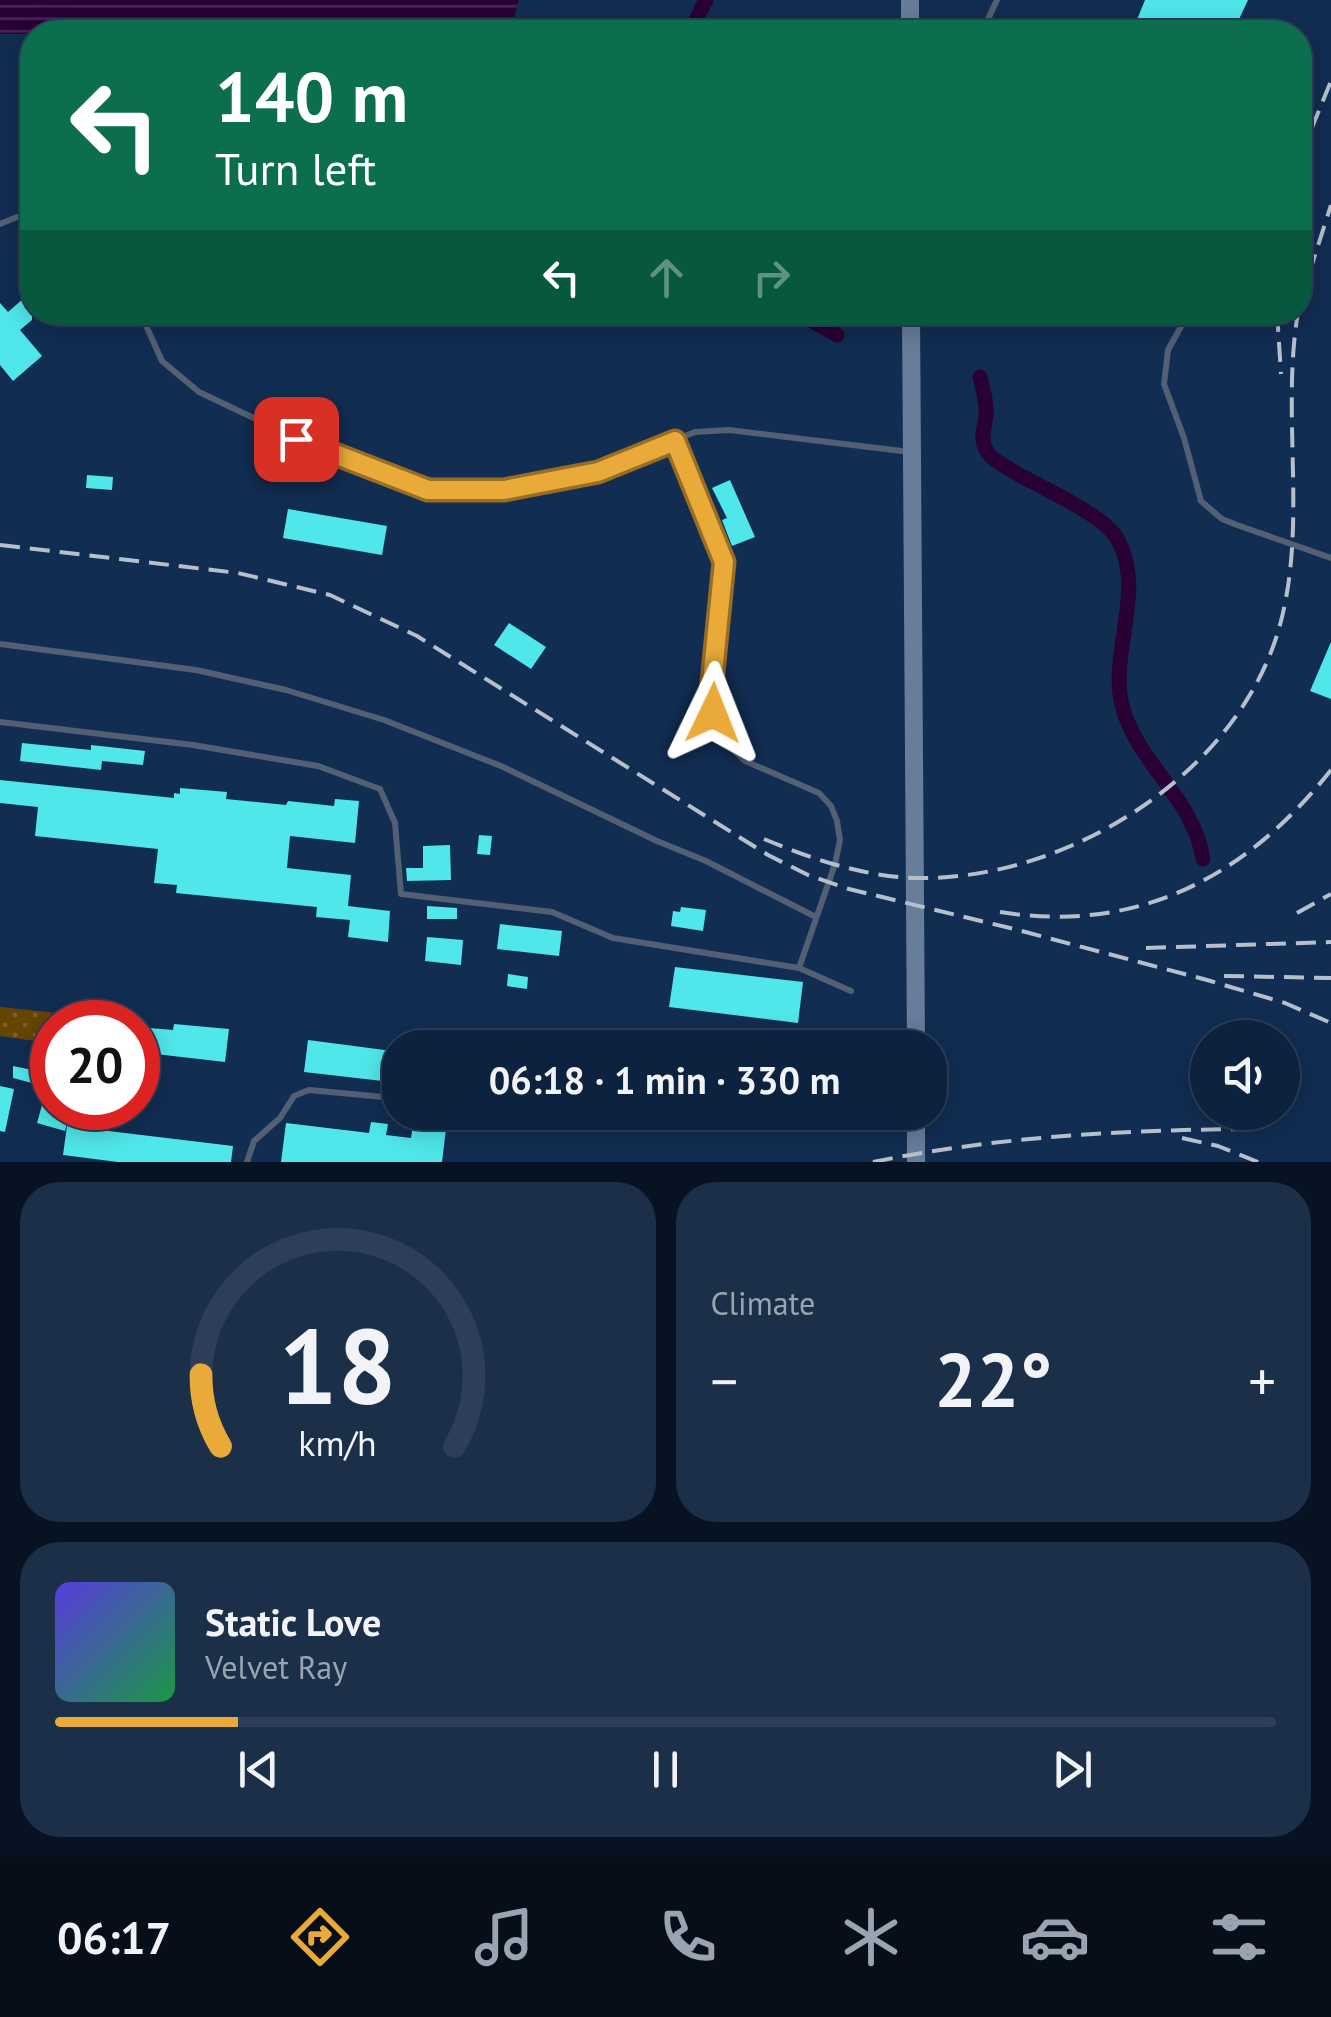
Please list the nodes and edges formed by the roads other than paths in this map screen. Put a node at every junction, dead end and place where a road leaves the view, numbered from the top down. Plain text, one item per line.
1 (146, 325) edge
2 (911, 325) edge
3 (1182, 325) edge
4 (675, 441) junction
5 (911, 452) junction
6 (1331, 558) edge
7 (0, 644) edge
8 (0, 722) edge
9 (816, 916) junction
10 (799, 968) junction
11 (850, 991) dead end
12 (916, 1030) edge
13 (382, 1096) edge
14 (916, 1130) edge
15 (246, 1162) edge
16 (916, 1162) edge

1 - 4 lane
2 - 5 street
3 - 6 lane
4 - 5 lane
4 - 9 lane
5 - 12 street
7 - 9 lane
8 - 10 lane
9 - 10 lane
10 - 11 lane
13 - 15 lane
14 - 16 street

